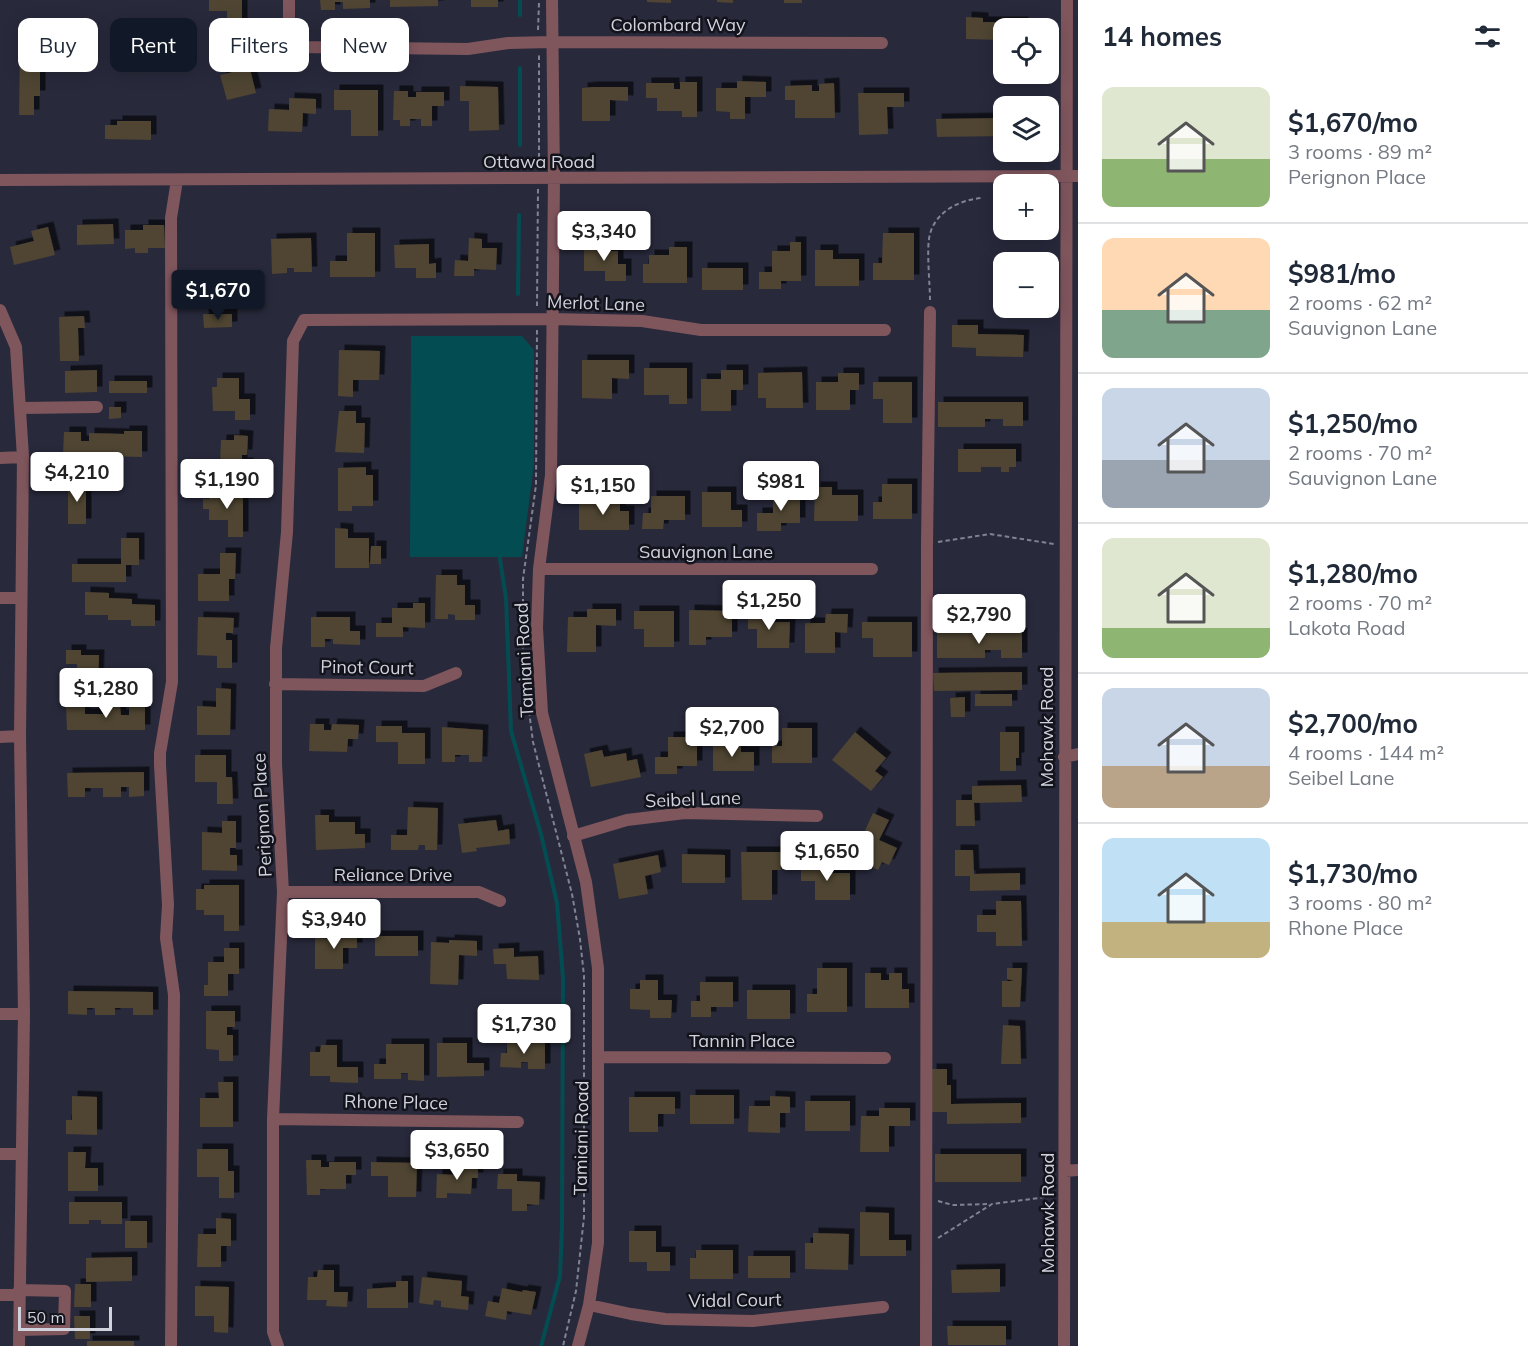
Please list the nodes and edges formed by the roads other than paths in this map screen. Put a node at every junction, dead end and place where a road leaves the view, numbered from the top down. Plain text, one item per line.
1 (289, 0) edge
2 (552, 0) edge
3 (1067, 0) edge
4 (552, 42) junction
5 (882, 42) dead end
6 (1072, 176) edge
7 (554, 178) junction
8 (0, 180) edge
9 (177, 180) junction
10 (0, 310) edge
11 (930, 312) road end
12 (552, 319) junction
13 (304, 320) joint
14 (885, 330) dead end
15 (97, 407) dead end
16 (20, 408) junction
17 (22, 457) junction
18 (0, 458) edge
19 (540, 569) junction
20 (872, 569) dead end
21 (0, 598) edge
22 (21, 598) junction
23 (456, 673) dead end
24 (275, 684) junction
25 (0, 736) edge
26 (20, 736) junction
27 (1078, 754) edge
28 (1064, 757) junction
29 (818, 816) dead end
30 (573, 836) junction
31 (284, 891) junction
32 (500, 901) dead end
33 (0, 1014) edge
34 (24, 1014) junction
35 (599, 1057) junction
36 (885, 1058) dead end
37 (273, 1119) junction
38 (518, 1122) dead end
39 (0, 1154) edge
40 (21, 1154) junction
41 (1072, 1171) edge
42 (19, 1292) junction
43 (0, 1295) edge
44 (589, 1305) junction
45 (883, 1307) dead end
46 (19, 1330) junction
47 (19, 1346) edge
48 (171, 1346) edge
49 (278, 1346) edge
50 (578, 1346) edge
51 (926, 1346) edge
52 (1064, 1346) edge

1 - 4 street, Colombard Way
2 - 4 street, Tamiani Road
3 - 6 street, Mohawk Road
4 - 5 street, Colombard Way
4 - 7 street, Tamiani Road
6 - 7 street, Ottawa Road
6 - 28 street, Mohawk Road
7 - 9 street, Ottawa Road
7 - 12 street, Tamiani Road
8 - 9 street, Ottawa Road
9 - 48 street
10 - 16 street
11 - 51 street
12 - 13 street, Merlot Lane
12 - 14 street, Merlot Lane
12 - 19 street, Tamiani Road
13 - 24 street, Perignon Place
15 - 16 street
16 - 17 street
17 - 18 street
17 - 22 street
19 - 20 street, Sauvignon Lane
19 - 30 street, Tamiani Road
21 - 22 street
22 - 26 street
23 - 24 street, Pinot Court
24 - 31 street, Perignon Place
25 - 26 street
26 - 34 street
27 - 28 street
28 - 41 street, Mohawk Road
29 - 30 street, Seibel Lane
30 - 35 street, Tamiani Road
31 - 32 street, Reliance Drive
31 - 37 street, Perignon Place
33 - 34 street
34 - 40 street
35 - 36 street, Tannin Place
35 - 44 street, Tamiani Road
37 - 38 street, Rhone Place
37 - 49 street, Perignon Place
39 - 40 street
40 - 42 street
41 - 52 street, Mohawk Road
42 - 43 street
42 - 46 street
42 - 46 street
44 - 45 street, Vidal Court
44 - 50 street, Tamiani Road
46 - 47 street

